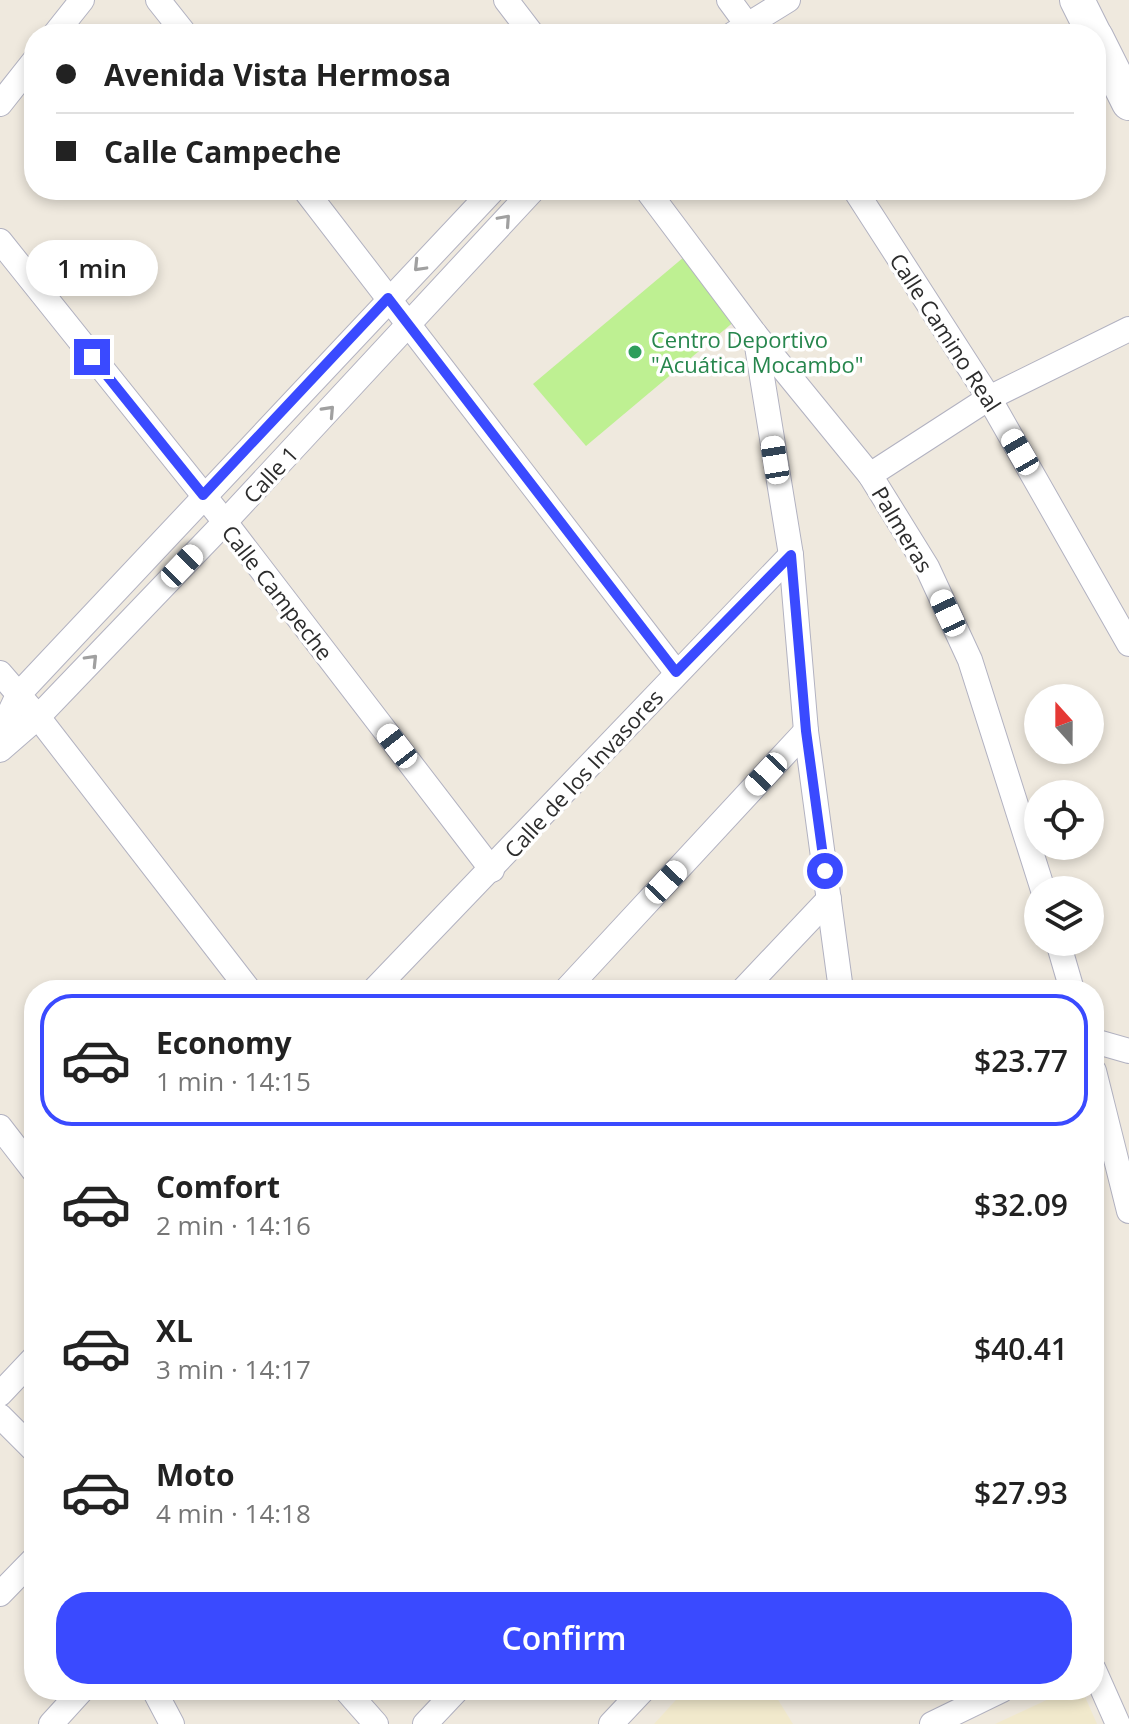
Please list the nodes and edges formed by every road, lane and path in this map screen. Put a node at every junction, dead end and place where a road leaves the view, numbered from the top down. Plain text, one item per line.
1 (82, 0) edge
2 (158, 0) edge
3 (506, 0) edge
4 (729, 0) edge
5 (788, 0) edge
6 (1077, 0) edge
7 (63, 24) edge
8 (177, 24) edge
9 (524, 24) edge
10 (741, 24) edge
11 (755, 24) edge
12 (1089, 24) edge
13 (1106, 58) edge
14 (24, 74) edge
15 (1129, 103) edge
16 (0, 104) edge
17 (313, 200) edge
18 (483, 200) edge
19 (524, 200) edge
20 (654, 200) edge
21 (861, 200) edge
22 (0, 241) edge
23 (388, 298) junction
24 (409, 326) junction
25 (1129, 329) edge
26 (755, 334) junction
27 (989, 398) junction
28 (870, 475) junction
29 (203, 495) junction
30 (225, 522) junction
31 (791, 555) junction
32 (1129, 644) edge
33 (676, 672) junction
34 (0, 673) edge
35 (18, 695) junction
36 (38, 717) junction
37 (806, 731) junction
38 (0, 733) edge
39 (0, 750) edge
40 (492, 870) junction
41 (1039, 876) edge
42 (829, 899) junction
43 (1062, 956) edge
44 (241, 980) edge
45 (384, 980) edge
46 (575, 980) edge
47 (752, 980) edge
48 (840, 980) edge
49 (1069, 980) edge
50 (1104, 1044) edge
51 (1129, 1051) edge
52 (1104, 1111) edge
53 (0, 1127) edge
54 (24, 1158) edge
55 (1129, 1211) edge
56 (24, 1369) edge
57 (0, 1394) edge
58 (0, 1416) edge
59 (24, 1440) edge
60 (24, 1569) edge
61 (0, 1594) edge
62 (1104, 1692) edge
63 (73, 1700) edge
64 (159, 1700) edge
65 (355, 1700) edge
66 (448, 1700) edge
67 (634, 1700) edge
68 (981, 1700) edge
69 (51, 1724) edge
70 (172, 1724) edge
71 (376, 1724) edge
72 (425, 1724) edge
73 (611, 1724) edge
74 (932, 1724) edge
75 (1118, 1724) edge

1 - 7 street
2 - 8 street
3 - 9 street
4 - 10 street
5 - 11 street
6 - 12 street
13 - 15 street
14 - 16 street
17 - 23 street
18 -> 23 street, Calle 1
24 -> 19 street, Calle 1
20 - 26 street, Palmeras
21 - 27 street, Calle Camino Real
22 - 29 street, Calle Campeche
23 - 24 street
23 - 29 street, Calle 1
30 -> 24 street, Calle 1
24 - 33 street
25 - 27 street
26 - 28 street, Palmeras
26 - 31 street
27 - 28 street
27 - 32 street, Calle Camino Real
28 - 41 street, Palmeras
29 - 30 street, Calle Campeche
29 - 35 street, Calle 1
36 -> 30 street, Calle 1
30 - 40 street, Calle Campeche
31 - 33 street, Calle de los Invasores
31 - 37 street
33 - 40 street, Calle de los Invasores
34 - 35 street
35 - 36 street
35 - 38 street, Calle 1
36 - 39 street, Calle 1
36 - 44 street
37 - 42 street
37 - 46 street
40 - 45 street, Calle de los Invasores
42 - 47 street
42 - 48 street
43 - 49 street
50 - 51 street
52 - 55 street
53 - 54 street
56 - 57 street
58 - 59 street
60 - 61 street
62 - 75 street
63 - 69 street
64 - 70 street
65 - 71 street
66 - 72 street
67 - 73 street
68 - 74 street

